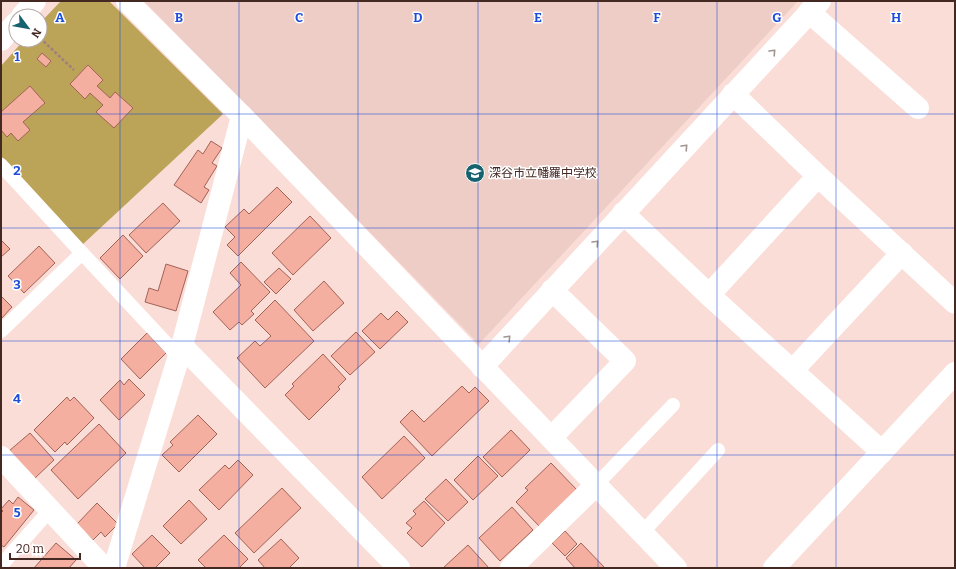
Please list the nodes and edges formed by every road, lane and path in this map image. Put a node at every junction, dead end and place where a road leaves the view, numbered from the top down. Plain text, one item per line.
1 (127, 1) edge
2 (815, 7) edge
3 (48, 46) edge
4 (74, 70) dead end
5 (733, 94) junction
6 (918, 108) dead end
7 (242, 116) junction
8 (1, 165) edge
9 (818, 176) junction
10 (623, 214) junction
11 (902, 253) junction
12 (82, 254) junction
13 (552, 290) junction
14 (709, 295) junction
15 (955, 303) edge
16 (1, 331) edge
17 (181, 352) junction
18 (482, 367) junction
19 (793, 370) junction
20 (955, 373) edge
21 (673, 405) dead end
22 (551, 438) junction
23 (718, 450) dead end
24 (882, 452) junction
25 (3, 463) edge
26 (596, 485) junction
27 (50, 510) junction
28 (642, 534) junction
29 (3, 563) dead end
30 (784, 565) edge
31 (104, 568) edge
32 (114, 568) edge
33 (399, 568) edge
34 (511, 568) edge
35 (676, 568) edge

1 - 7 street
5 -> 2 street
2 - 6 street
3 - 4 path
5 - 9 street
10 -> 5 street
7 - 17 street
7 - 18 street
8 - 12 lane
9 - 11 street
9 - 14 street
13 -> 10 street
10 - 14 street
11 - 15 street
11 - 19 street
12 - 16 lane
12 - 17 lane
18 -> 13 street
13 - 22 street
14 - 19 street
17 - 32 street
17 - 33 street
18 - 22 street
19 - 24 street
20 - 24 street
21 - 26 lane
22 - 26 street
23 - 28 lane
24 - 30 street
25 - 27 street
26 - 28 street
26 - 34 street
27 - 29 lane
27 - 31 street
28 - 35 street

